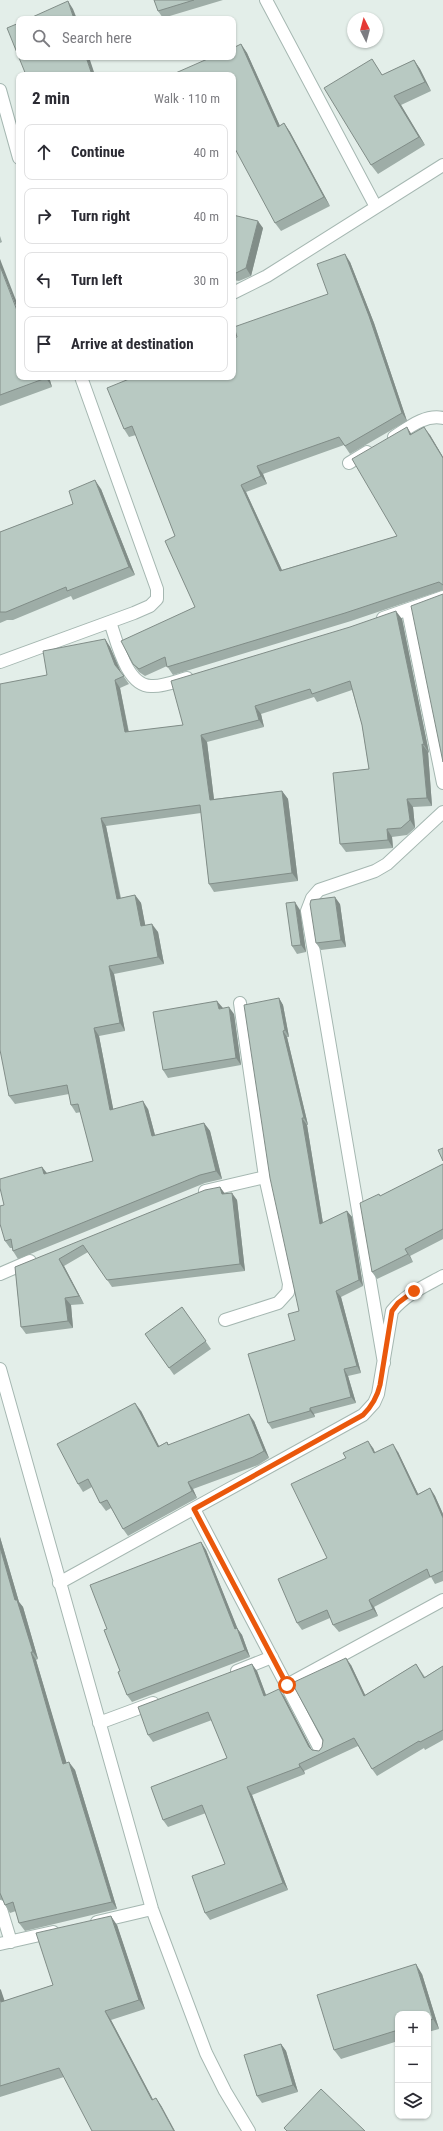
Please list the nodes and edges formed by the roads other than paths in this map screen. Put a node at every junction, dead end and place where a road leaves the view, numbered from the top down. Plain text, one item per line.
1 (266, 0) edge
2 (0, 90) edge
3 (16, 147) edge
4 (443, 165) edge
5 (376, 207) junction
6 (236, 292) edge
7 (82, 380) edge
8 (443, 418) edge
9 (349, 463) dead end
10 (443, 597) edge
11 (408, 611) junction
12 (374, 621) edge
13 (110, 622) junction
14 (0, 662) edge
15 (196, 675) edge
16 (443, 783) edge
17 (443, 812) edge
18 (240, 1003) dead end
19 (265, 1177) junction
20 (193, 1195) edge
21 (43, 1256) edge
22 (0, 1274) edge
23 (443, 1276) edge
24 (225, 1320) dead end
25 (384, 1363) junction
26 (0, 1369) edge
27 (194, 1509) junction
28 (60, 1583) junction
29 (443, 1600) edge
30 (272, 1657) junction
31 (229, 1674) edge
32 (287, 1685) junction
33 (164, 1699) edge
34 (100, 1724) junction
35 (322, 1751) edge
36 (0, 1906) edge
37 (152, 1909) junction
38 (85, 1925) edge
39 (63, 1930) edge
40 (6, 1943) edge
41 (249, 2131) edge

1 - 5 street
2 - 3 street
4 - 5 street
5 - 6 street
7 - 13 street
8 - 9 street
10 - 11 street
11 - 12 street
11 - 16 street
13 - 14 street
13 - 15 street
17 - 25 street
18 - 19 street
19 - 20 street
19 - 24 street
21 - 22 street
23 - 25 street
25 - 27 street
26 - 28 street
27 - 28 street
27 - 30 street
28 - 34 street
29 - 32 street
30 - 31 street
30 - 32 street
32 - 35 street
33 - 34 street
34 - 37 street
36 - 40 street
37 - 38 street
37 - 41 street
39 - 40 street

